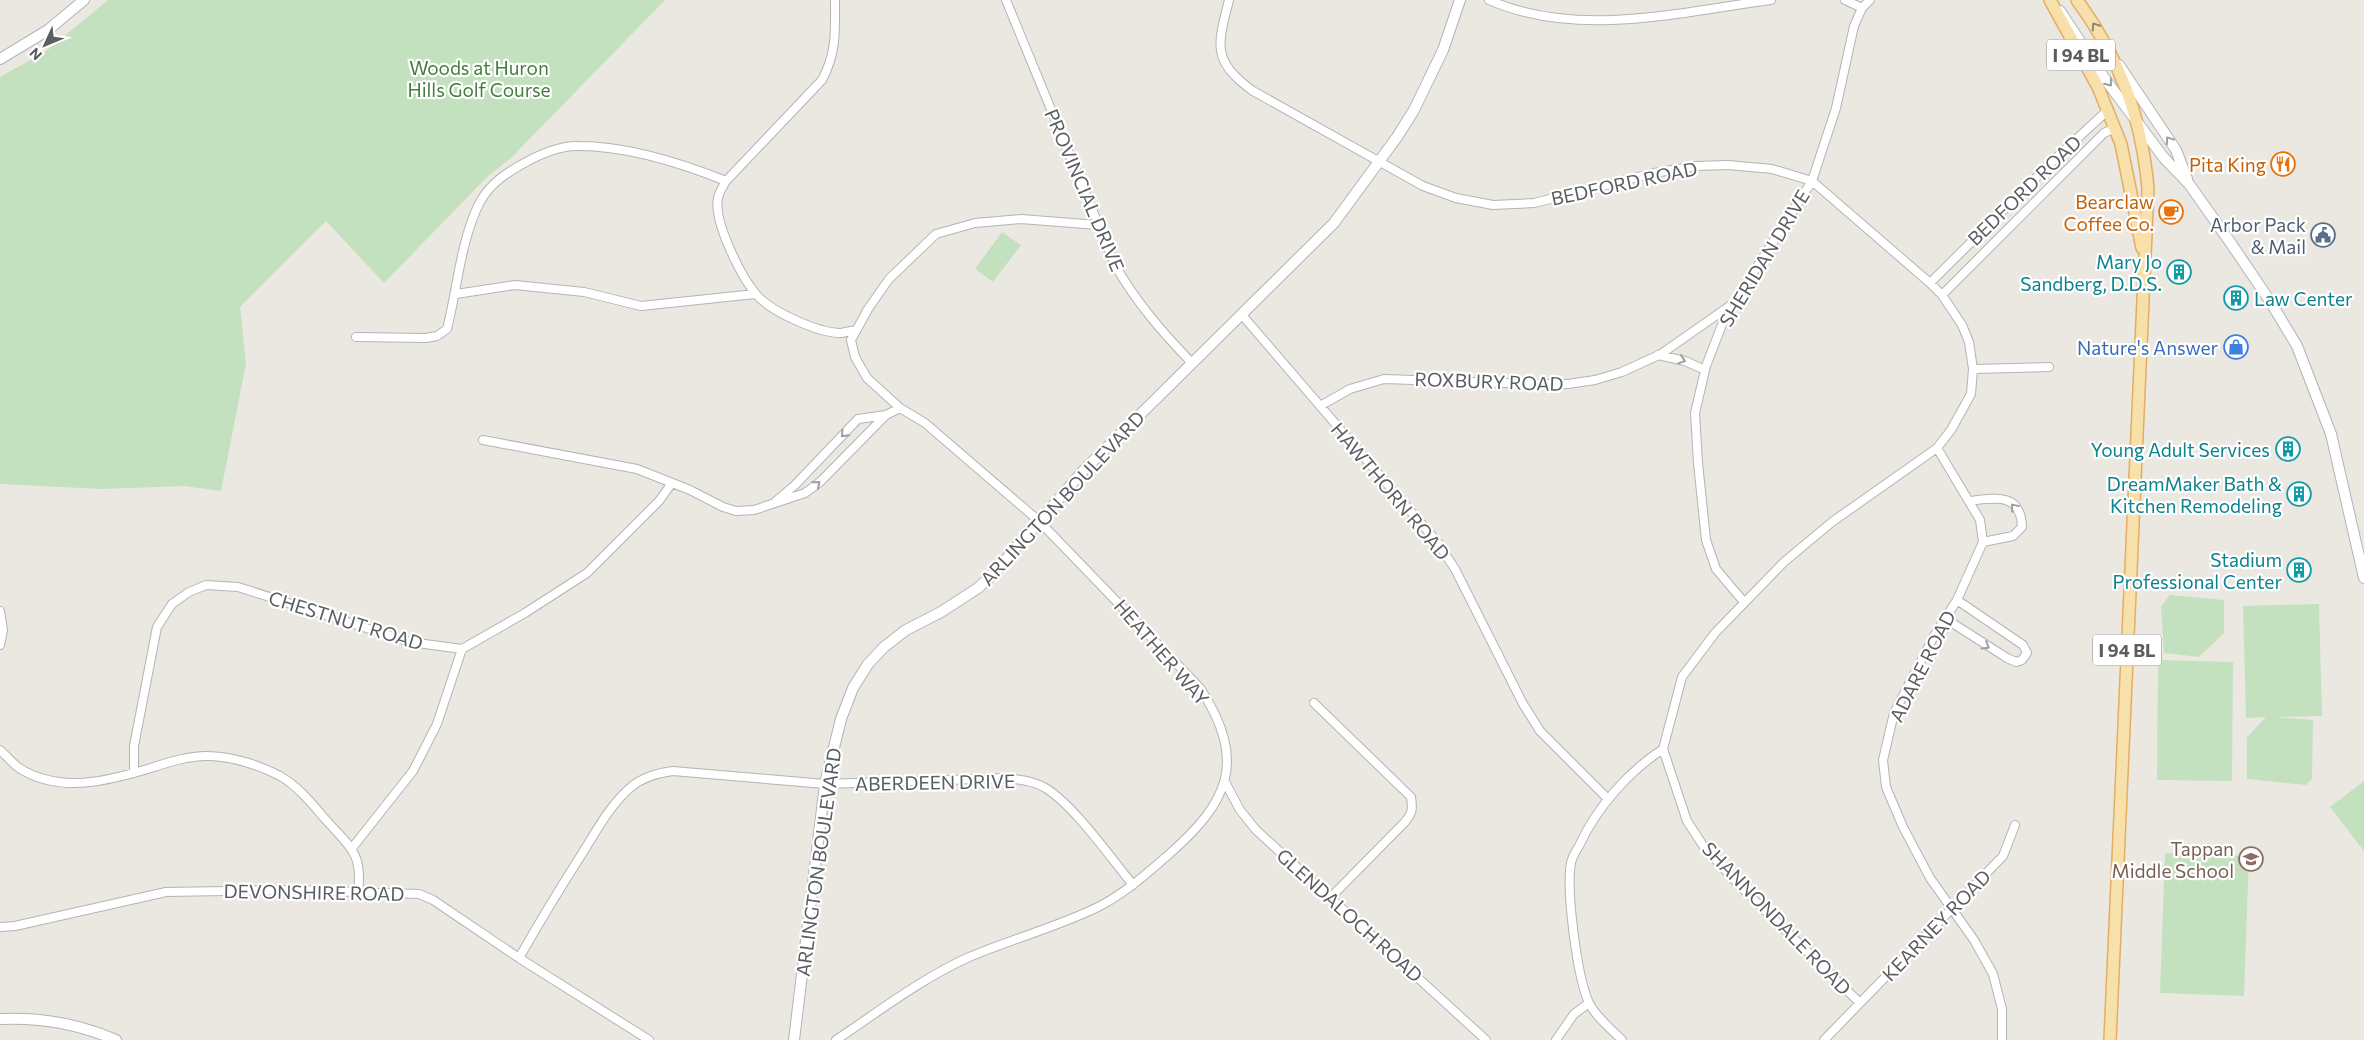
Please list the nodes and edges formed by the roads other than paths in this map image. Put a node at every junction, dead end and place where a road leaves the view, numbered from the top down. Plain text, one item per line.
1 (84, 0) edge
2 (835, 0) edge
3 (1006, 0) edge
4 (1228, 0) edge
5 (1460, 0) edge
6 (1489, 0) edge
7 (1772, 0) edge
8 (1845, 0) edge
9 (1870, 0) edge
10 (2051, 0) edge
11 (2077, 0) edge
12 (1862, 8) junction
13 (2112, 53) junction
14 (0, 59) edge
15 (2108, 110) junction
16 (2137, 120) junction
17 (2115, 128) junction
18 (1379, 162) junction
19 (2034, 180) junction
20 (726, 181) junction
21 (1812, 181) junction
22 (2189, 184) junction
23 (2046, 191) junction
24 (1098, 225) junction
25 (2144, 260) junction
26 (1930, 283) junction
27 (456, 294) junction
28 (755, 294) junction
29 (1942, 295) junction
30 (1732, 305) junction
31 (1242, 315) junction
32 (856, 330) junction
33 (356, 336) dead end
34 (1658, 355) junction
35 (1192, 363) junction
36 (2049, 367) dead end
37 (1973, 369) junction
38 (1705, 370) junction
39 (1320, 406) junction
40 (900, 408) junction
41 (886, 415) junction
42 (483, 440) dead end
43 (1937, 448) junction
44 (672, 483) junction
45 (1969, 501) junction
46 (773, 504) junction
47 (1039, 521) junction
48 (1983, 542) junction
49 (2364, 578) edge
50 (1957, 600) junction
51 (1744, 602) junction
52 (0, 611) edge
53 (1946, 618) junction
54 (0, 645) edge
55 (462, 649) junction
56 (1314, 703) dead end
57 (1663, 749) junction
58 (0, 750) edge
59 (134, 773) junction
60 (1225, 782) junction
61 (825, 784) junction
62 (1608, 799) junction
63 (2015, 825) dead end
64 (352, 848) junction
65 (1133, 885) junction
66 (358, 892) junction
67 (1330, 898) junction
68 (1951, 908) junction
69 (0, 927) edge
70 (520, 958) junction
71 (1589, 1003) junction
72 (1860, 1003) junction
73 (0, 1019) edge
74 (116, 1040) edge
75 (649, 1040) edge
76 (794, 1040) edge
77 (836, 1040) edge
78 (1486, 1040) edge
79 (1556, 1040) edge
80 (1622, 1040) edge
81 (1824, 1040) edge
82 (2002, 1040) edge
83 (2110, 1040) edge

1 - 14 street
2 - 20 street
3 - 24 street, PROVINCIAL DRIVE
4 - 18 street, BEDFORD ROAD
5 - 18 street, ARLINGTON BOULEVARD
6 - 7 street
8 - 12 street
9 - 12 street, SHERIDAN DRIVE
10 - 15 main road, I 94 BL
10 -> 16 street
13 -> 11 main road, I 94 BL
12 - 21 street, SHERIDAN DRIVE
13 - 16 main road, I 94 BL
22 -> 13 street
15 - 17 main road, I 94 BL
15 - 19 street, BEDFORD ROAD
16 - 22 street
16 - 25 main road, I 94 BL
17 - 23 street, BEDFORD ROAD
17 - 25 main road, I 94 BL
18 - 21 street, BEDFORD ROAD
18 - 31 street, ARLINGTON BOULEVARD
19 - 23 street
19 - 26 street, BEDFORD ROAD
20 - 27 street
20 - 28 street
21 - 26 street, BEDFORD ROAD
21 - 30 street, SHERIDAN DRIVE
22 - 49 street
23 - 29 street, BEDFORD ROAD
24 - 32 street
24 - 35 street, PROVINCIAL DRIVE
25 - 83 main road, I 94 BL
26 - 29 street
27 - 28 street
27 - 33 street
28 - 32 street
29 - 37 street
30 - 34 street, ROXBURY ROAD
30 - 38 street, SHERIDAN DRIVE
31 - 35 street, ARLINGTON BOULEVARD
31 - 39 street, HAWTHORN ROAD
32 - 40 street, HEATHER WAY
34 -> 38 street
34 - 39 street, ROXBURY ROAD
35 - 47 street, ARLINGTON BOULEVARD
36 - 37 street
37 - 43 street
38 - 51 street, SHERIDAN DRIVE
39 - 62 street, HAWTHORN ROAD
40 - 41 street
40 - 47 street, HEATHER WAY
46 -> 41 street
41 -> 46 street
42 - 44 street
43 - 45 street
43 - 51 street
44 - 46 street
44 - 55 street
45 - 48 street
48 -> 45 street
47 - 60 street, HEATHER WAY
47 - 61 street, ARLINGTON BOULEVARD
48 - 50 street, ADARE ROAD
50 - 53 street, ADARE ROAD
53 -> 50 street
51 - 57 street
52 - 54 street
53 - 68 street, ADARE ROAD
55 - 59 street, CHESTNUT ROAD
55 - 64 street
56 - 67 street
57 - 62 street
57 - 72 street, SHANNONDALE ROAD
58 - 59 street
59 - 64 street
60 - 65 street, HEATHER WAY
60 - 67 street, GLENDALOCH ROAD
61 - 65 street, ABERDEEN DRIVE
61 - 70 street, ABERDEEN DRIVE
61 - 76 street, ARLINGTON BOULEVARD
62 - 71 street
63 - 68 street, KEARNEY ROAD
64 - 66 street
65 - 77 street, HEATHER WAY
66 - 69 street, DEVONSHIRE ROAD
66 - 70 street, DEVONSHIRE ROAD
67 - 78 street, GLENDALOCH ROAD
68 - 72 street, KEARNEY ROAD
68 - 82 street, ADARE ROAD
70 - 75 street, DEVONSHIRE ROAD
71 - 79 street
71 - 80 street
72 - 81 street, KEARNEY ROAD
73 - 74 street

